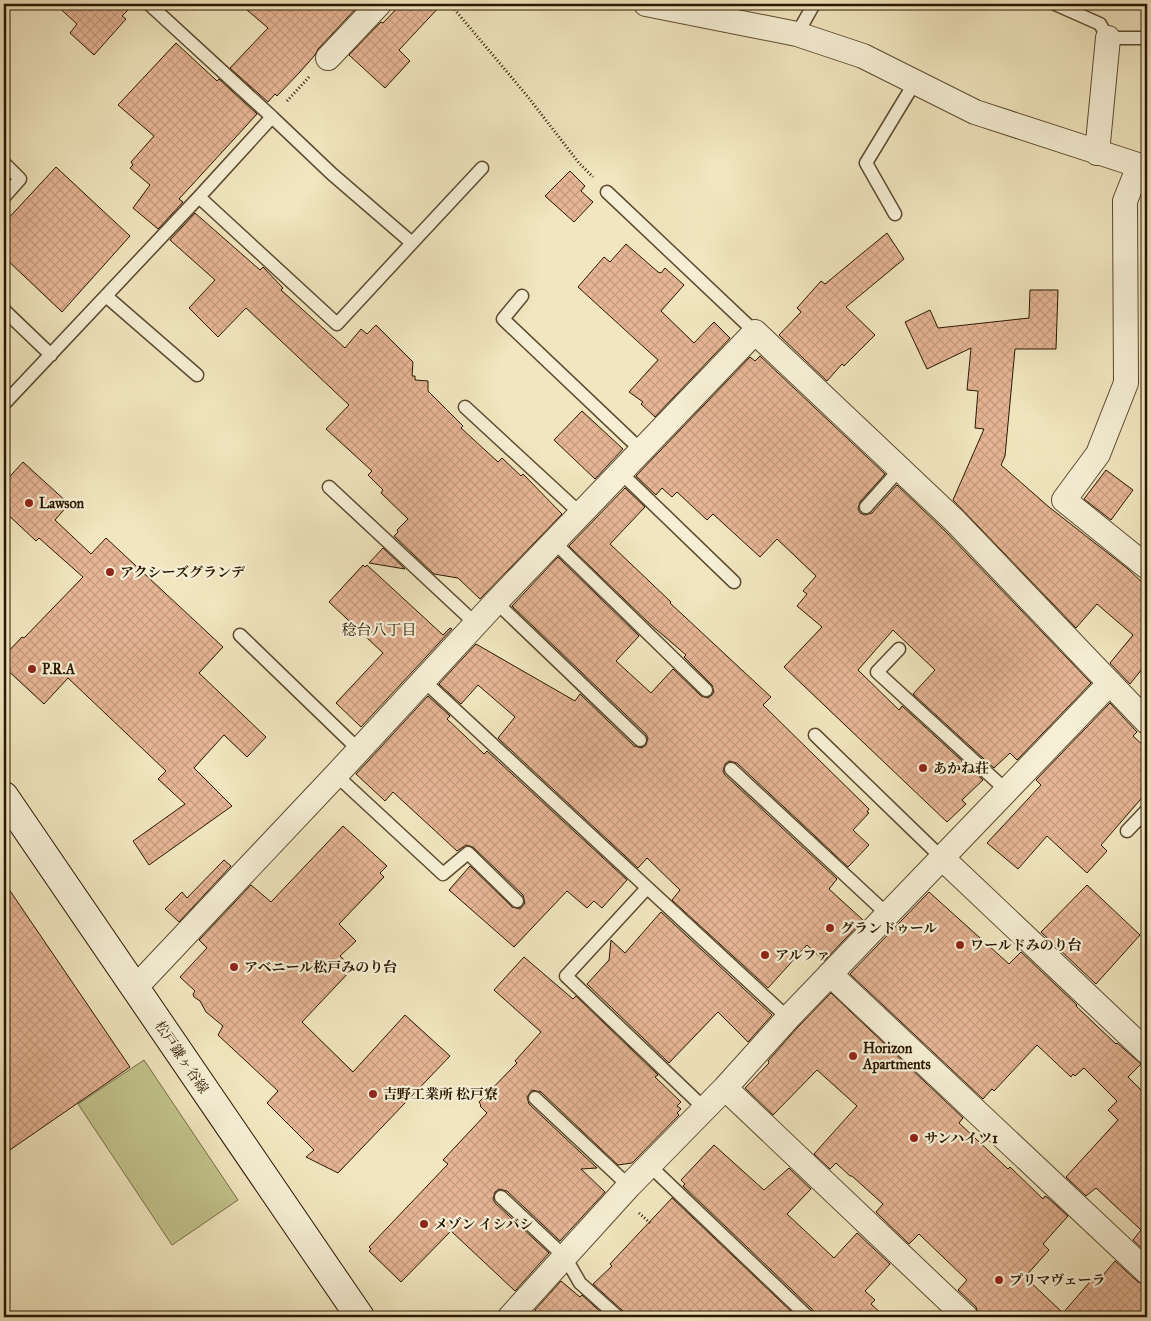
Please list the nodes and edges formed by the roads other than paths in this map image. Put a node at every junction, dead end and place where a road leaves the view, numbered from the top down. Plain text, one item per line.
1 (149, 4) edge
2 (379, 4) edge
3 (646, 4) edge
4 (814, 4) edge
5 (1055, 4) edge
6 (797, 34) junction
7 (1108, 38) junction
8 (1147, 38) edge
9 (328, 58) road end
10 (915, 82) junction
11 (272, 117) junction
12 (1097, 152) junction
13 (4, 163) edge
14 (1143, 167) edge
15 (482, 168) dead end
16 (607, 192) road end
17 (4, 197) edge
18 (199, 197) junction
19 (895, 214) dead end
20 (412, 244) junction
21 (106, 296) junction
22 (522, 296) dead end
23 (4, 310) edge
24 (755, 332) junction
25 (52, 354) junction
26 (197, 375) dead end
27 (4, 404) edge
28 (465, 407) dead end
29 (641, 450) junction
30 (900, 470) junction
31 (620, 472) junction
32 (329, 488) dead end
33 (866, 507) dead end
34 (581, 514) junction
35 (554, 542) junction
36 (1147, 566) edge
37 (734, 582) dead end
38 (496, 602) junction
39 (476, 624) junction
40 (240, 634) dead end
41 (899, 649) dead end
42 (423, 680) junction
43 (1110, 683) junction
44 (706, 690) dead end
45 (1147, 722) edge
46 (815, 735) dead end
47 (640, 740) dead end
48 (358, 750) junction
49 (731, 769) dead end
50 (336, 776) junction
51 (1006, 790) junction
52 (8, 810) edge
53 (1147, 810) edge
54 (1127, 831) dead end
55 (942, 857) junction
56 (647, 888) junction
57 (517, 901) dead end
58 (887, 914) junction
59 (830, 974) junction
60 (135, 988) junction
61 (788, 1018) junction
62 (1147, 1052) edge
63 (725, 1088) junction
64 (535, 1098) dead end
65 (704, 1108) junction
66 (649, 1165) junction
67 (629, 1186) junction
68 (501, 1197) dead end
69 (565, 1257) junction
70 (1147, 1272) edge
71 (807, 1316) edge
72 (360, 1317) edge
73 (510, 1317) edge
74 (618, 1317) edge
75 (966, 1317) edge

1 - 11 lane
2 - 9 street
3 - 6 street
4 - 6 lane
5 - 7 lane
6 - 10 street
7 - 8 lane
7 - 12 street
10 - 12 street
10 - 19 lane
11 - 18 lane
11 - 20 lane
12 - 14 street
13 - 17 lane
14 - 36 street
15 - 20 lane
16 - 24 lane
18 - 20 lane
18 - 21 lane
21 - 25 lane
21 - 26 lane
22 - 29 lane
23 - 25 lane
24 - 29 street
24 - 30 street
25 - 27 lane
28 - 34 lane
29 - 31 street
30 - 33 lane
30 - 43 street
31 - 34 street
31 - 37 lane
32 - 39 lane
34 - 35 street
35 - 38 street
35 - 44 lane
38 - 39 street
38 - 47 lane
39 - 42 street
40 - 48 lane
41 - 51 lane
42 - 48 street
42 - 56 lane
43 - 45 street
43 - 51 street
46 - 55 lane
48 - 50 street
49 - 58 lane
50 - 57 lane
50 - 60 street
51 - 55 street
52 - 60 main road, 松戸鎌ヶ谷線
53 - 54 lane
55 - 58 street
55 - 62 street
56 - 61 lane
56 - 65 lane
58 - 59 street
59 - 61 street
59 - 70 street
60 - 72 main road, 松戸鎌ヶ谷線
61 - 63 street
63 - 65 street
63 - 75 street
64 - 67 lane
65 - 66 street
66 - 67 street
66 - 71 lane
67 - 69 street
68 - 69 lane
69 - 73 street
69 - 74 lane

